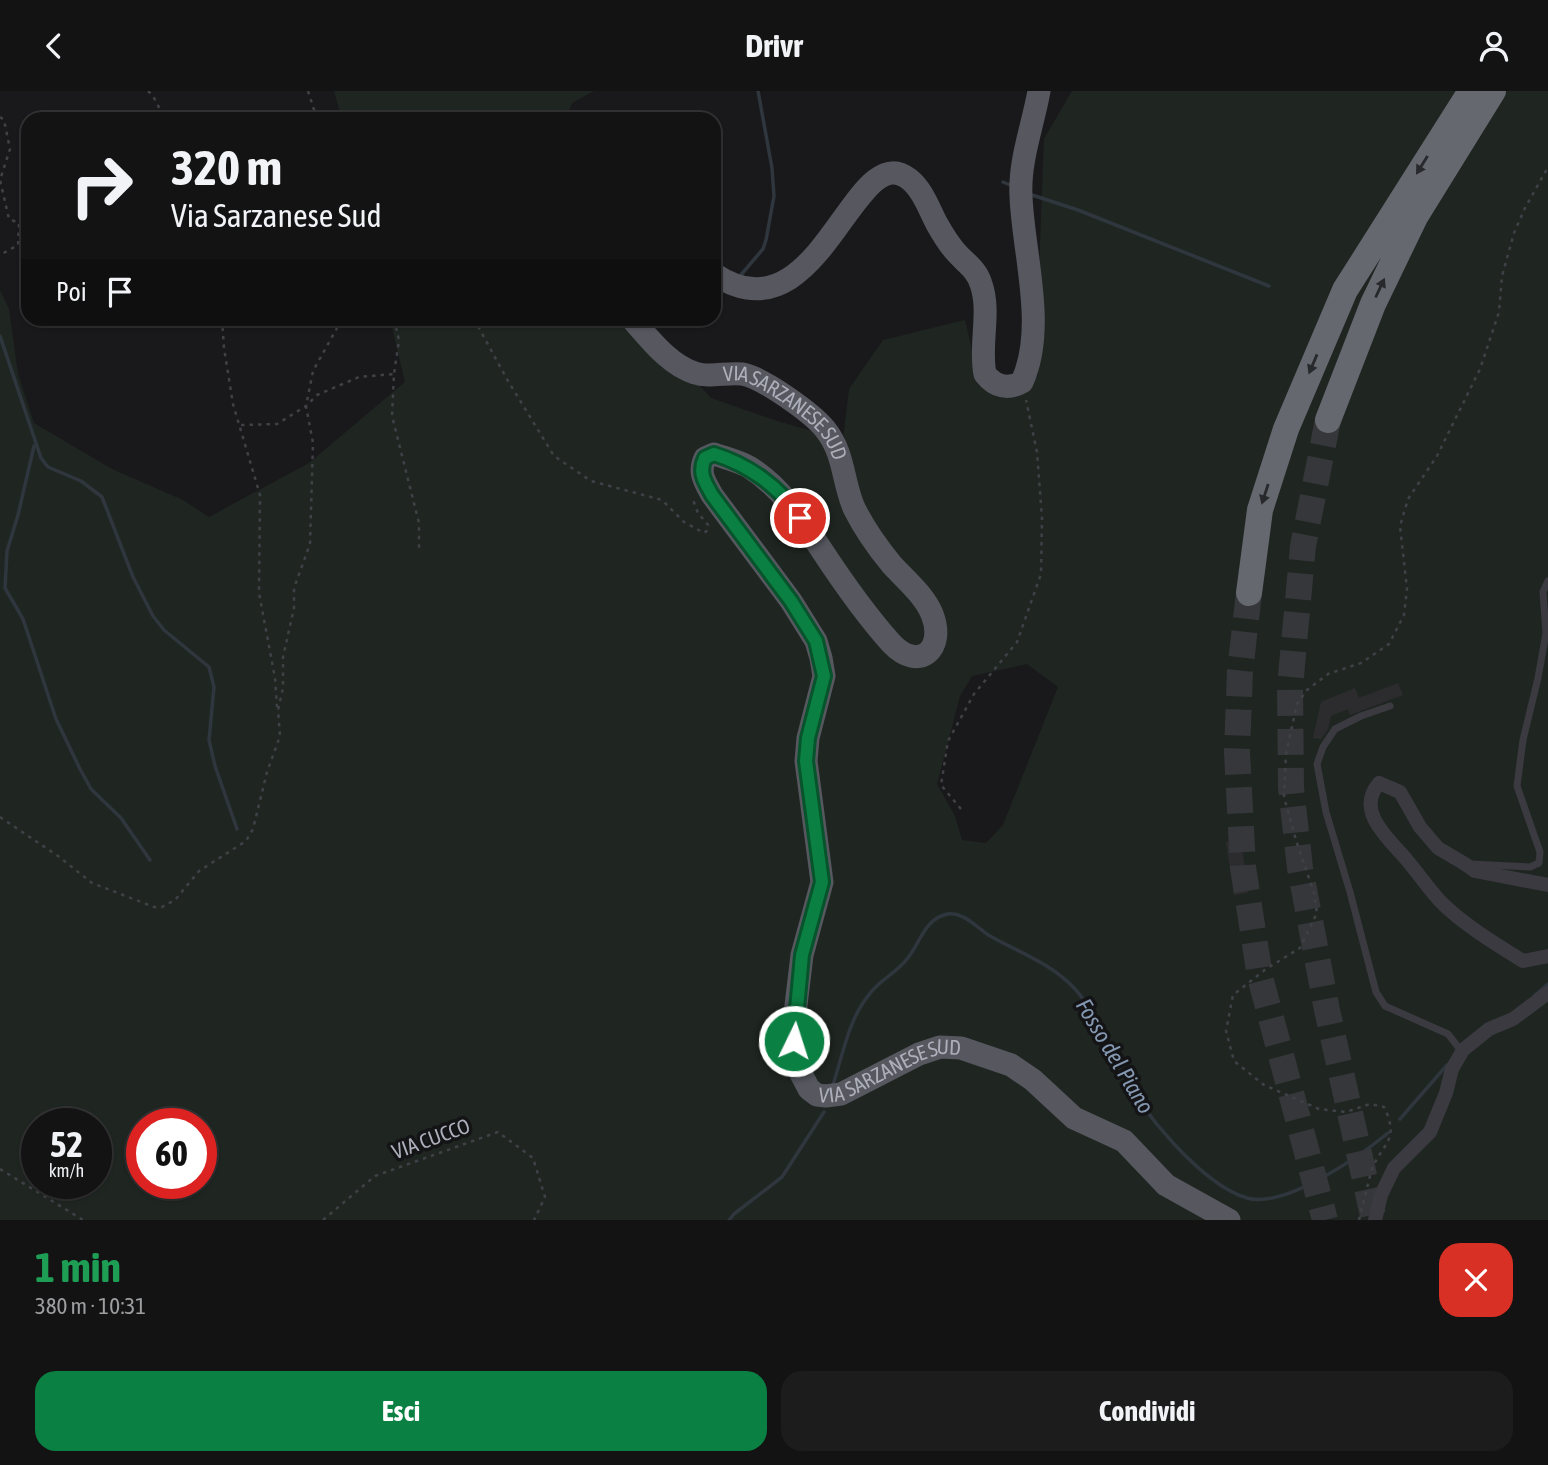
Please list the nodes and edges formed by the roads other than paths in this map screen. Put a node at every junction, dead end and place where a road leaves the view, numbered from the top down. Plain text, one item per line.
1 (1039, 91) edge
2 (1476, 100) edge
3 (721, 278) edge
4 (639, 326) edge
5 (1328, 420) tunnel mouth
6 (1548, 581) edge
7 (1249, 593) tunnel mouth
8 (1390, 706) dead end
9 (1465, 864) junction
10 (1548, 885) edge
11 (1548, 956) edge
12 (1548, 993) edge
13 (1462, 1052) junction
14 (1229, 1220) edge
15 (1375, 1220) edge

1 - 3 main road
5 -> 2 highway
2 -> 7 highway
4 - 14 main road, VIA SARZANESE SUD
6 - 9 lane
8 - 13 lane
9 - 10 street
9 - 11 street
12 - 13 street
13 - 15 street

